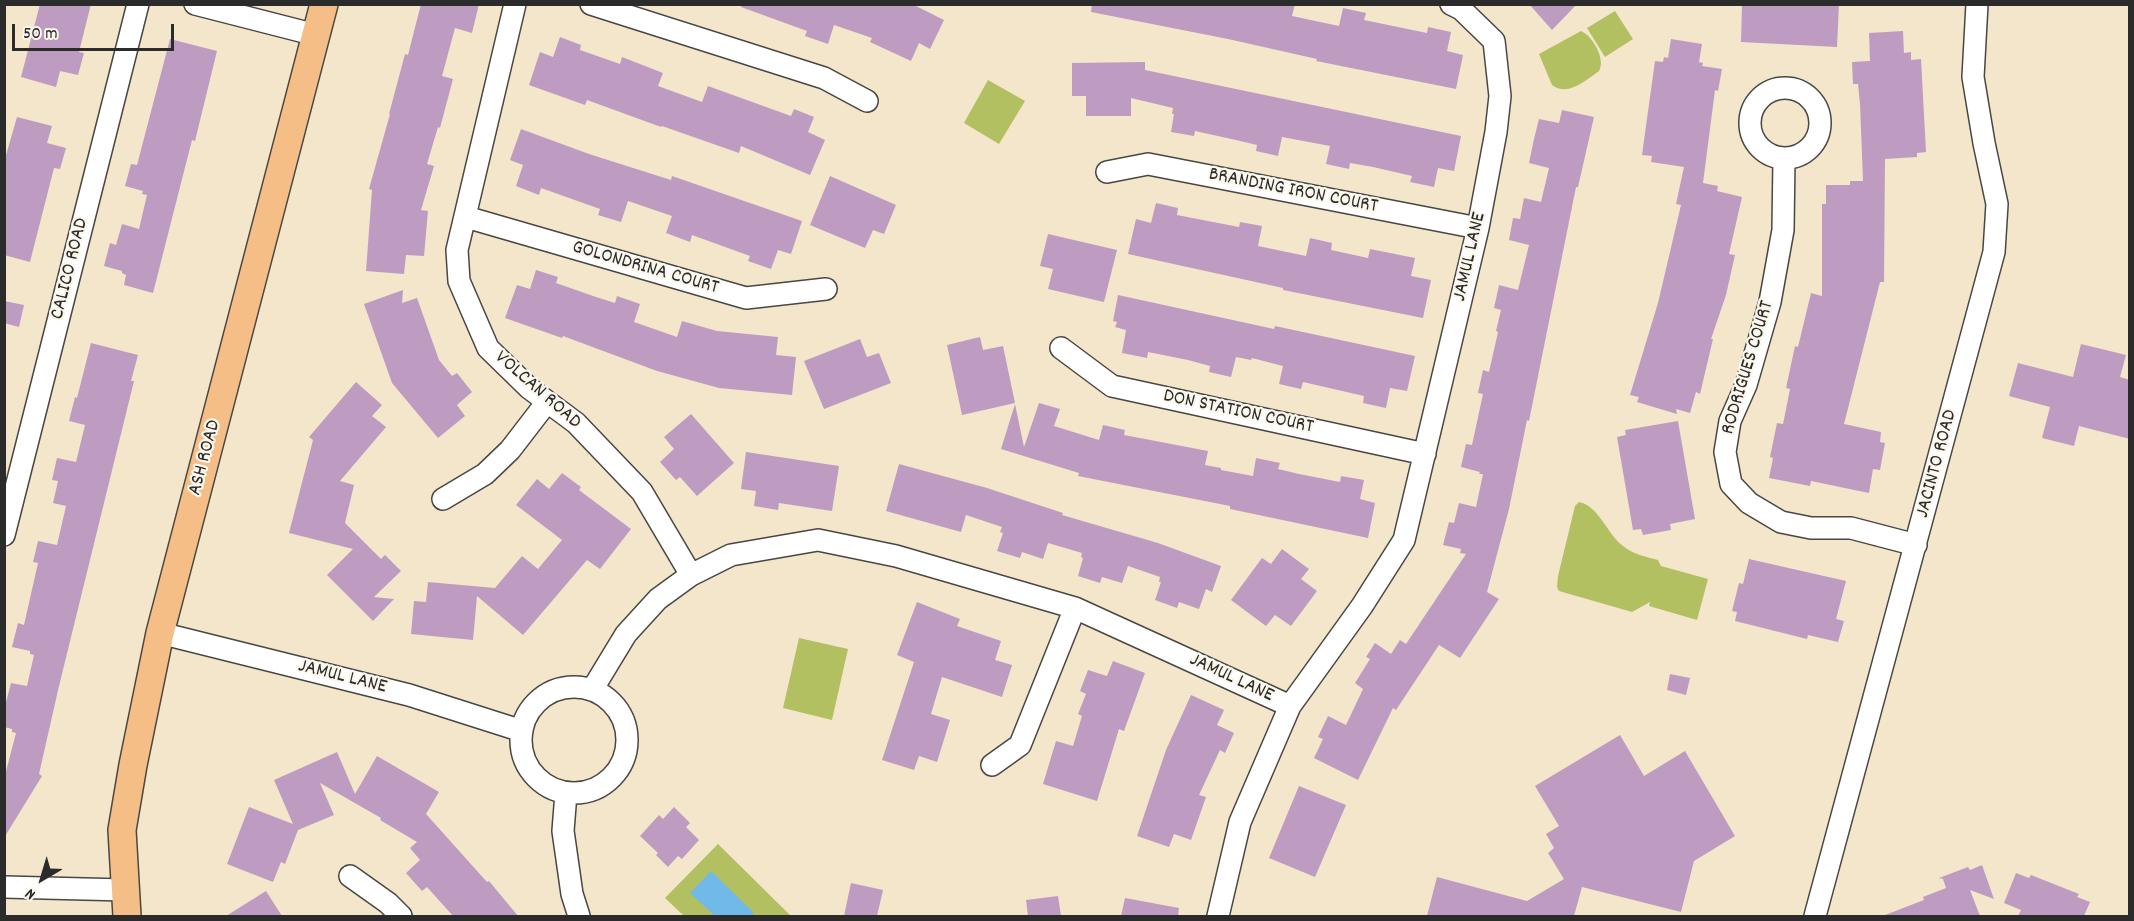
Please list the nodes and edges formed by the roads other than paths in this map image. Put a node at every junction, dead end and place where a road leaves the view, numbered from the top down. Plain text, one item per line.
1 (138, 4) edge
2 (195, 4) edge
3 (324, 4) edge
4 (515, 4) edge
5 (591, 4) edge
6 (1451, 4) edge
7 (1977, 4) edge
8 (316, 35) junction
9 (867, 102) dead end
10 (1784, 158) dead end
11 (1107, 172) dead end
12 (466, 217) junction
13 (1478, 228) junction
14 (826, 289) dead end
15 (1061, 348) dead end
16 (547, 402) junction
17 (1425, 454) junction
18 (443, 499) dead end
19 (4, 535) edge
20 (1916, 545) junction
21 (691, 575) junction
22 (1075, 608) junction
23 (160, 633) junction
24 (592, 690) junction
25 (1290, 706) junction
26 (522, 731) junction
27 (992, 765) dead end
28 (566, 793) junction
29 (350, 876) dead end
30 (4, 887) edge
31 (126, 904) edge
32 (401, 916) edge
33 (579, 916) edge
34 (1218, 916) edge
35 (1815, 916) edge

1 - 19 street, CALICO ROAD
2 - 8 street
3 - 8 main road, ASH ROAD
4 - 12 street, VOLCAN ROAD
5 - 9 street
6 - 13 street, JAMUL LANE
7 - 20 street, JACINTO ROAD
8 - 23 main road, ASH ROAD
10 - 20 street, RODRIGUES COURT
11 - 13 street, BRANDING IRON COURT
12 - 14 street, GOLONDRINA COURT
12 - 16 street, VOLCAN ROAD
13 - 17 street, JAMUL LANE
15 - 17 street, DON STATION COURT
16 - 18 street
16 - 21 street, VOLCAN ROAD
17 - 25 street, JAMUL LANE
20 - 35 street, JACINTO ROAD
21 - 22 street, JAMUL LANE
21 - 24 street, JAMUL LANE
22 - 25 street, JAMUL LANE
22 - 27 street
23 - 26 street, JAMUL LANE
23 - 31 main road, ASH ROAD
24 - 26 street
24 - 28 street
25 - 34 street
26 - 28 street
28 - 33 street
29 - 32 street
30 - 31 street

